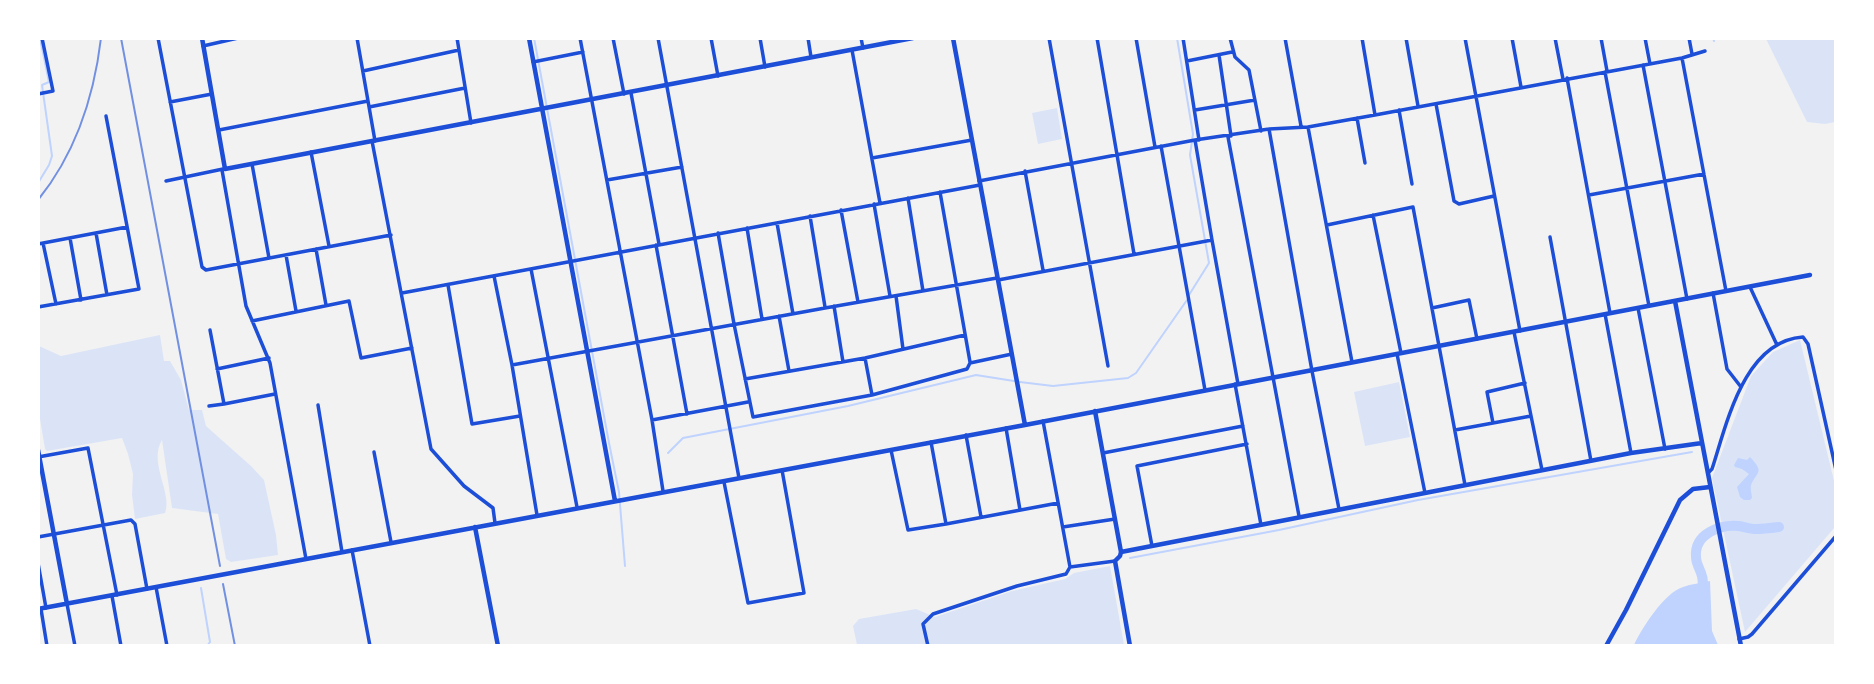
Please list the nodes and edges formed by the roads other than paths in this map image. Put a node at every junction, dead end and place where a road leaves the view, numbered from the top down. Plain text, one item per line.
1 (42, 38) edge
2 (158, 38) edge
3 (202, 38) edge
4 (357, 38) edge
5 (457, 38) edge
6 (529, 38) edge
7 (580, 38) edge
8 (613, 38) edge
9 (659, 38) edge
10 (711, 38) edge
11 (760, 38) edge
12 (808, 38) edge
13 (861, 38) edge
14 (913, 38) edge
15 (953, 38) edge
16 (1049, 38) edge
17 (1097, 38) edge
18 (1136, 38) edge
19 (1183, 38) edge
20 (1230, 38) edge
21 (1285, 38) edge
22 (1362, 38) edge
23 (1406, 38) edge
24 (1465, 38) edge
25 (1512, 38) edge
26 (1555, 38) edge
27 (1601, 38) edge
28 (1645, 38) edge
29 (1689, 38) edge
30 (236, 39) edge
31 (203, 46) junction
32 (863, 48) junction
33 (459, 50) junction
34 (852, 50) junction
35 (1705, 51) dead end
36 (583, 52) junction
37 (1232, 52) junction
38 (1692, 54) junction
39 (1219, 55) junction
40 (812, 58) junction
41 (1682, 58) junction
42 (1187, 61) junction
43 (533, 62) junction
44 (1650, 64) junction
45 (1643, 65) junction
46 (765, 67) junction
47 (363, 71) junction
48 (1606, 71) junction
49 (718, 76) junction
50 (1565, 79) junction
51 (667, 86) junction
52 (1521, 87) junction
53 (465, 88) junction
54 (631, 93) junction
55 (38, 94) edge
56 (212, 94) junction
57 (624, 94) junction
58 (1476, 96) junction
59 (592, 100) junction
60 (1255, 100) junction
61 (368, 101) junction
62 (170, 102) junction
63 (1436, 103) junction
64 (1226, 105) junction
65 (1418, 106) junction
66 (369, 107) junction
67 (542, 110) junction
68 (1195, 110) junction
69 (1399, 110) junction
70 (1374, 115) junction
71 (106, 116) dead end
72 (1357, 118) junction
73 (471, 123) junction
74 (1301, 127) junction
75 (1308, 127) junction
76 (1269, 129) junction
77 (219, 130) junction
78 (1261, 131) junction
79 (1229, 136) junction
80 (972, 140) junction
81 (1197, 140) junction
82 (374, 141) junction
83 (1161, 146) junction
84 (1155, 148) junction
85 (311, 152) junction
86 (1118, 154) junction
87 (872, 158) junction
88 (1072, 163) junction
89 (1365, 163) dead end
90 (252, 164) junction
91 (682, 167) junction
92 (224, 169) junction
93 (1025, 172) junction
94 (647, 173) junction
95 (1704, 174) junction
96 (184, 177) junction
97 (607, 180) junction
98 (166, 181) dead end
99 (1665, 181) junction
100 (980, 183) junction
101 (1412, 184) dead end
102 (1627, 189) junction
103 (940, 192) junction
104 (1589, 195) junction
105 (1494, 196) junction
106 (908, 198) junction
107 (880, 203) junction
108 (874, 204) junction
109 (841, 210) junction
110 (1373, 215) junction
111 (810, 216) junction
112 (777, 222) junction
113 (1327, 225) junction
114 (127, 227) junction
115 (747, 228) junction
116 (96, 233) junction
117 (718, 233) junction
118 (391, 235) junction
119 (695, 237) junction
120 (1550, 237) dead end
121 (70, 238) junction
122 (1212, 240) junction
123 (41, 244) edge
124 (657, 245) junction
125 (329, 246) junction
126 (1180, 246) junction
127 (316, 249) junction
128 (620, 252) junction
129 (1134, 254) junction
130 (286, 255) junction
131 (269, 258) junction
132 (569, 261) junction
133 (1089, 263) junction
134 (239, 264) junction
135 (531, 269) junction
136 (1043, 270) junction
137 (1810, 275) dead end
138 (494, 276) junction
139 (998, 279) junction
140 (448, 285) junction
141 (956, 286) junction
142 (1749, 286) junction
143 (923, 291) junction
144 (1726, 291) junction
145 (401, 293) junction
146 (1713, 293) junction
147 (107, 295) junction
148 (893, 296) junction
149 (1687, 299) junction
150 (81, 300) junction
151 (1675, 301) junction
152 (858, 302) junction
153 (56, 304) junction
154 (326, 305) junction
155 (834, 306) junction
156 (1649, 306) junction
157 (38, 307) edge
158 (825, 308) junction
159 (1432, 308) junction
160 (1638, 308) junction
161 (296, 312) junction
162 (793, 314) junction
163 (1607, 314) junction
164 (779, 316) junction
165 (762, 319) junction
166 (252, 321) junction
167 (1564, 322) junction
168 (734, 324) junction
169 (712, 328) junction
170 (210, 330) dead end
171 (1517, 331) junction
172 (672, 335) junction
173 (965, 335) junction
174 (1477, 339) junction
175 (637, 342) junction
176 (1777, 345) junction
177 (1439, 346) junction
178 (412, 348) junction
179 (903, 349) junction
180 (587, 351) junction
181 (1012, 354) junction
182 (1399, 354) junction
183 (268, 358) junction
184 (549, 358) junction
185 (865, 358) junction
186 (843, 362) junction
187 (970, 363) junction
188 (1352, 363) junction
189 (512, 365) junction
190 (1108, 366) dead end
191 (217, 369) junction
192 (789, 371) junction
193 (1312, 371) junction
194 (1273, 377) junction
195 (744, 379) junction
196 (1525, 383) junction
197 (1237, 384) junction
198 (1741, 387) junction
199 (1205, 390) junction
200 (275, 394) junction
201 (872, 395) junction
202 (748, 402) junction
203 (224, 404) junction
204 (318, 405) dead end
205 (209, 406) dead end
206 (727, 407) junction
207 (1095, 411) junction
208 (687, 414) junction
209 (1531, 415) junction
210 (520, 416) junction
211 (652, 420) junction
212 (1043, 421) junction
213 (1493, 423) junction
214 (1025, 425) junction
215 (1243, 426) junction
216 (1006, 428) junction
217 (1455, 430) junction
218 (966, 436) junction
219 (931, 442) junction
220 (1702, 443) junction
221 (1247, 444) junction
222 (1665, 449) junction
223 (38, 450) edge
224 (891, 450) junction
225 (374, 452) dead end
226 (1103, 453) junction
227 (1630, 453) junction
228 (39, 457) edge
229 (1591, 461) junction
230 (782, 470) junction
231 (1542, 470) junction
232 (1836, 470) edge
233 (1707, 474) junction
234 (739, 478) junction
235 (724, 481) junction
236 (1465, 485) junction
237 (1710, 487) junction
238 (663, 491) junction
239 (1424, 493) junction
240 (615, 501) junction
241 (1058, 502) junction
242 (577, 508) junction
243 (1339, 509) junction
244 (1020, 510) junction
245 (537, 515) junction
246 (1299, 516) junction
247 (981, 517) junction
248 (1115, 519) junction
249 (495, 523) junction
250 (104, 524) junction
251 (946, 524) junction
252 (1261, 525) junction
253 (475, 527) junction
254 (1063, 527) junction
255 (54, 534) junction
256 (1836, 536) edge
257 (38, 537) edge
258 (391, 543) junction
259 (1152, 546) junction
260 (352, 550) junction
261 (342, 552) junction
262 (1121, 552) junction
263 (306, 559) junction
264 (1115, 561) junction
265 (38, 563) edge
266 (1070, 567) junction
267 (156, 587) junction
268 (147, 589) junction
269 (114, 595) junction
270 (67, 604) junction
271 (42, 609) edge
272 (1739, 639) junction
273 (47, 646) edge
274 (75, 646) edge
275 (121, 646) edge
276 (167, 646) edge
277 (370, 646) edge
278 (498, 646) edge
279 (928, 646) edge
280 (1130, 646) edge
281 (1606, 646) edge
282 (1741, 646) edge

1 - 55 street
2 - 62 street
3 - 31 street
4 - 47 street
5 - 33 street
6 - 43 street
7 - 36 street
8 - 57 street
9 - 51 street
10 - 49 street
11 - 46 street
12 - 40 street
13 - 32 street
14 - 32 street
15 - 80 street
16 - 88 street
17 - 86 street
18 - 84 street
19 - 42 street
20 - 37 street
21 - 74 street
22 - 70 street
23 - 65 street
24 - 58 street
25 - 52 street
26 - 50 street
27 - 48 street
28 - 44 street
29 - 38 street
30 - 31 street
31 - 56 street
32 - 34 street
33 - 47 street
33 - 53 street
34 - 40 street
34 - 87 street
35 - 38 street
36 - 43 street
36 - 59 street
37 - 39 street
37 - 60 street
38 - 41 street
39 - 42 street
39 - 64 street
40 - 46 street
41 - 44 street
41 - 95 street
42 - 68 street
43 - 67 street
44 - 45 street
45 - 48 street
45 - 99 street
46 - 49 street
47 - 61 street
48 - 50 street
48 - 102 street
49 - 51 street
50 - 52 street
50 - 104 street
51 - 54 street
51 - 91 street
52 - 58 street
53 - 66 street
53 - 73 street
54 - 57 street
54 - 94 street
56 - 62 street
56 - 77 street
57 - 59 street
58 - 63 street
58 - 105 street
59 - 67 street
59 - 97 street
60 - 64 street
60 - 78 street
61 - 66 street
61 - 77 street
62 - 96 street
63 - 65 street
63 - 105 street
64 - 68 street
64 - 79 street
65 - 69 street
66 - 82 street
67 - 73 street
67 - 132 street
68 - 81 street
69 - 70 street
69 - 101 street
70 - 72 street
71 - 114 street
72 - 75 street
72 - 89 street
73 - 82 street
74 - 75 street
74 - 76 street
75 - 113 street
76 - 78 street
76 - 193 street
77 - 92 street
78 - 79 street
79 - 81 street
79 - 194 street
80 - 87 street
80 - 100 street
81 - 83 street
81 - 122 street
82 - 85 street
82 - 118 street
83 - 84 street
83 - 126 street
84 - 86 street
85 - 90 street
85 - 125 street
86 - 88 street
86 - 129 street
87 - 107 street
88 - 93 street
88 - 133 street
90 - 92 street
90 - 131 street
91 - 94 street
91 - 119 street
92 - 96 street
92 - 134 street
93 - 100 street
93 - 136 street
94 - 97 street
94 - 124 street
95 - 99 street
95 - 144 street
96 - 98 street
96 - 134 street
97 - 128 street
99 - 102 street
99 - 149 street
100 - 103 street
100 - 139 street
102 - 104 street
102 - 156 street
103 - 106 street
103 - 141 street
104 - 163 street
105 - 171 street
106 - 107 street
106 - 143 street
107 - 108 street
108 - 109 street
108 - 148 street
109 - 111 street
109 - 152 street
110 - 113 street
110 - 159 street
110 - 182 street
111 - 112 street
111 - 158 street
112 - 115 street
112 - 162 street
113 - 188 street
114 - 116 street
114 - 147 street
115 - 117 street
115 - 165 street
116 - 121 street
116 - 147 street
117 - 119 street
117 - 168 street
118 - 125 street
118 - 145 street
119 - 124 street
119 - 169 street
120 - 167 street
121 - 123 street
121 - 150 street
122 - 126 street
122 - 197 street
123 - 153 street
124 - 128 street
124 - 172 street
125 - 127 street
126 - 129 street
126 - 199 street
127 - 130 street
127 - 154 street
128 - 132 street
128 - 175 street
129 - 133 street
130 - 131 street
130 - 161 street
131 - 134 street
132 - 135 street
132 - 180 street
133 - 136 street
133 - 190 street
134 - 166 street
135 - 138 street
135 - 184 street
136 - 139 street
137 - 142 street
138 - 140 street
138 - 189 street
139 - 141 street
139 - 181 street
140 - 145 street
140 - 210 street
141 - 143 street
141 - 173 street
142 - 144 street
142 - 176 street
143 - 148 street
144 - 146 street
145 - 178 street
146 - 149 street
146 - 198 street
147 - 150 street
148 - 152 street
148 - 179 street
149 - 151 street
150 - 153 street
151 - 156 street
151 - 220 street
152 - 155 street
153 - 157 street
154 - 161 street
154 - 178 street
155 - 158 street
155 - 186 street
156 - 160 street
158 - 162 street
159 - 174 street
159 - 177 street
160 - 163 street
160 - 222 street
161 - 166 street
162 - 164 street
163 - 167 street
163 - 227 street
164 - 165 street
164 - 192 street
165 - 168 street
166 - 183 street
167 - 171 street
167 - 229 street
168 - 169 street
168 - 195 street
169 - 172 street
169 - 206 street
170 - 191 street
171 - 174 street
171 - 196 street
172 - 175 street
172 - 208 street
173 - 179 street
173 - 187 street
174 - 177 street
175 - 180 street
175 - 211 street
176 - 198 street
176 - 232 street
177 - 182 street
177 - 217 street
178 - 249 street
179 - 185 street
180 - 184 street
180 - 240 street
181 - 187 street
181 - 214 street
182 - 188 street
182 - 239 street
183 - 191 street
183 - 200 street
184 - 189 street
184 - 242 street
185 - 186 street
185 - 201 street
186 - 192 street
187 - 201 street
188 - 193 street
189 - 210 street
191 - 203 street
192 - 195 street
193 - 194 street
193 - 243 street
194 - 197 street
194 - 246 street
195 - 202 street
196 - 209 street
196 - 213 street
197 - 199 street
197 - 215 street
198 - 233 street
199 - 207 street
200 - 203 street
200 - 263 street
201 - 202 street
202 - 206 street
203 - 205 street
204 - 261 street
206 - 208 street
206 - 234 street
207 - 212 street
207 - 226 street
208 - 211 street
209 - 213 street
209 - 231 street
210 - 245 street
211 - 238 street
212 - 214 street
212 - 241 street
213 - 217 street
214 - 216 street
215 - 221 street
215 - 226 street
216 - 218 street
216 - 244 street
217 - 236 street
218 - 219 street
218 - 247 street
219 - 224 street
219 - 251 street
220 - 222 street
220 - 233 street
221 - 252 street
221 - 259 street
222 - 227 street
223 - 228 street
224 - 230 street
224 - 251 street
225 - 258 street
226 - 248 street
227 - 229 street
228 - 250 street
228 - 255 street
229 - 231 street
230 - 234 street
230 - 235 street
231 - 236 street
233 - 237 street
234 - 235 street
235 - 238 street
236 - 239 street
237 - 272 street
237 - 281 street
238 - 240 street
239 - 243 street
240 - 242 street
241 - 244 street
241 - 254 street
242 - 245 street
243 - 246 street
244 - 247 street
245 - 249 street
246 - 252 street
247 - 251 street
248 - 254 street
248 - 262 street
249 - 253 street
250 - 255 street
250 - 268 street
250 - 269 street
252 - 259 street
253 - 258 street
253 - 278 street
254 - 266 street
255 - 257 street
255 - 270 street
256 - 272 street
258 - 260 street
259 - 262 street
260 - 261 street
260 - 277 street
261 - 263 street
262 - 264 street
263 - 267 street
264 - 266 street
264 - 280 street
265 - 271 street
266 - 279 street
267 - 268 street
267 - 276 street
268 - 269 street
269 - 270 street
269 - 275 street
270 - 271 street
270 - 274 street
271 - 273 street
272 - 282 street

